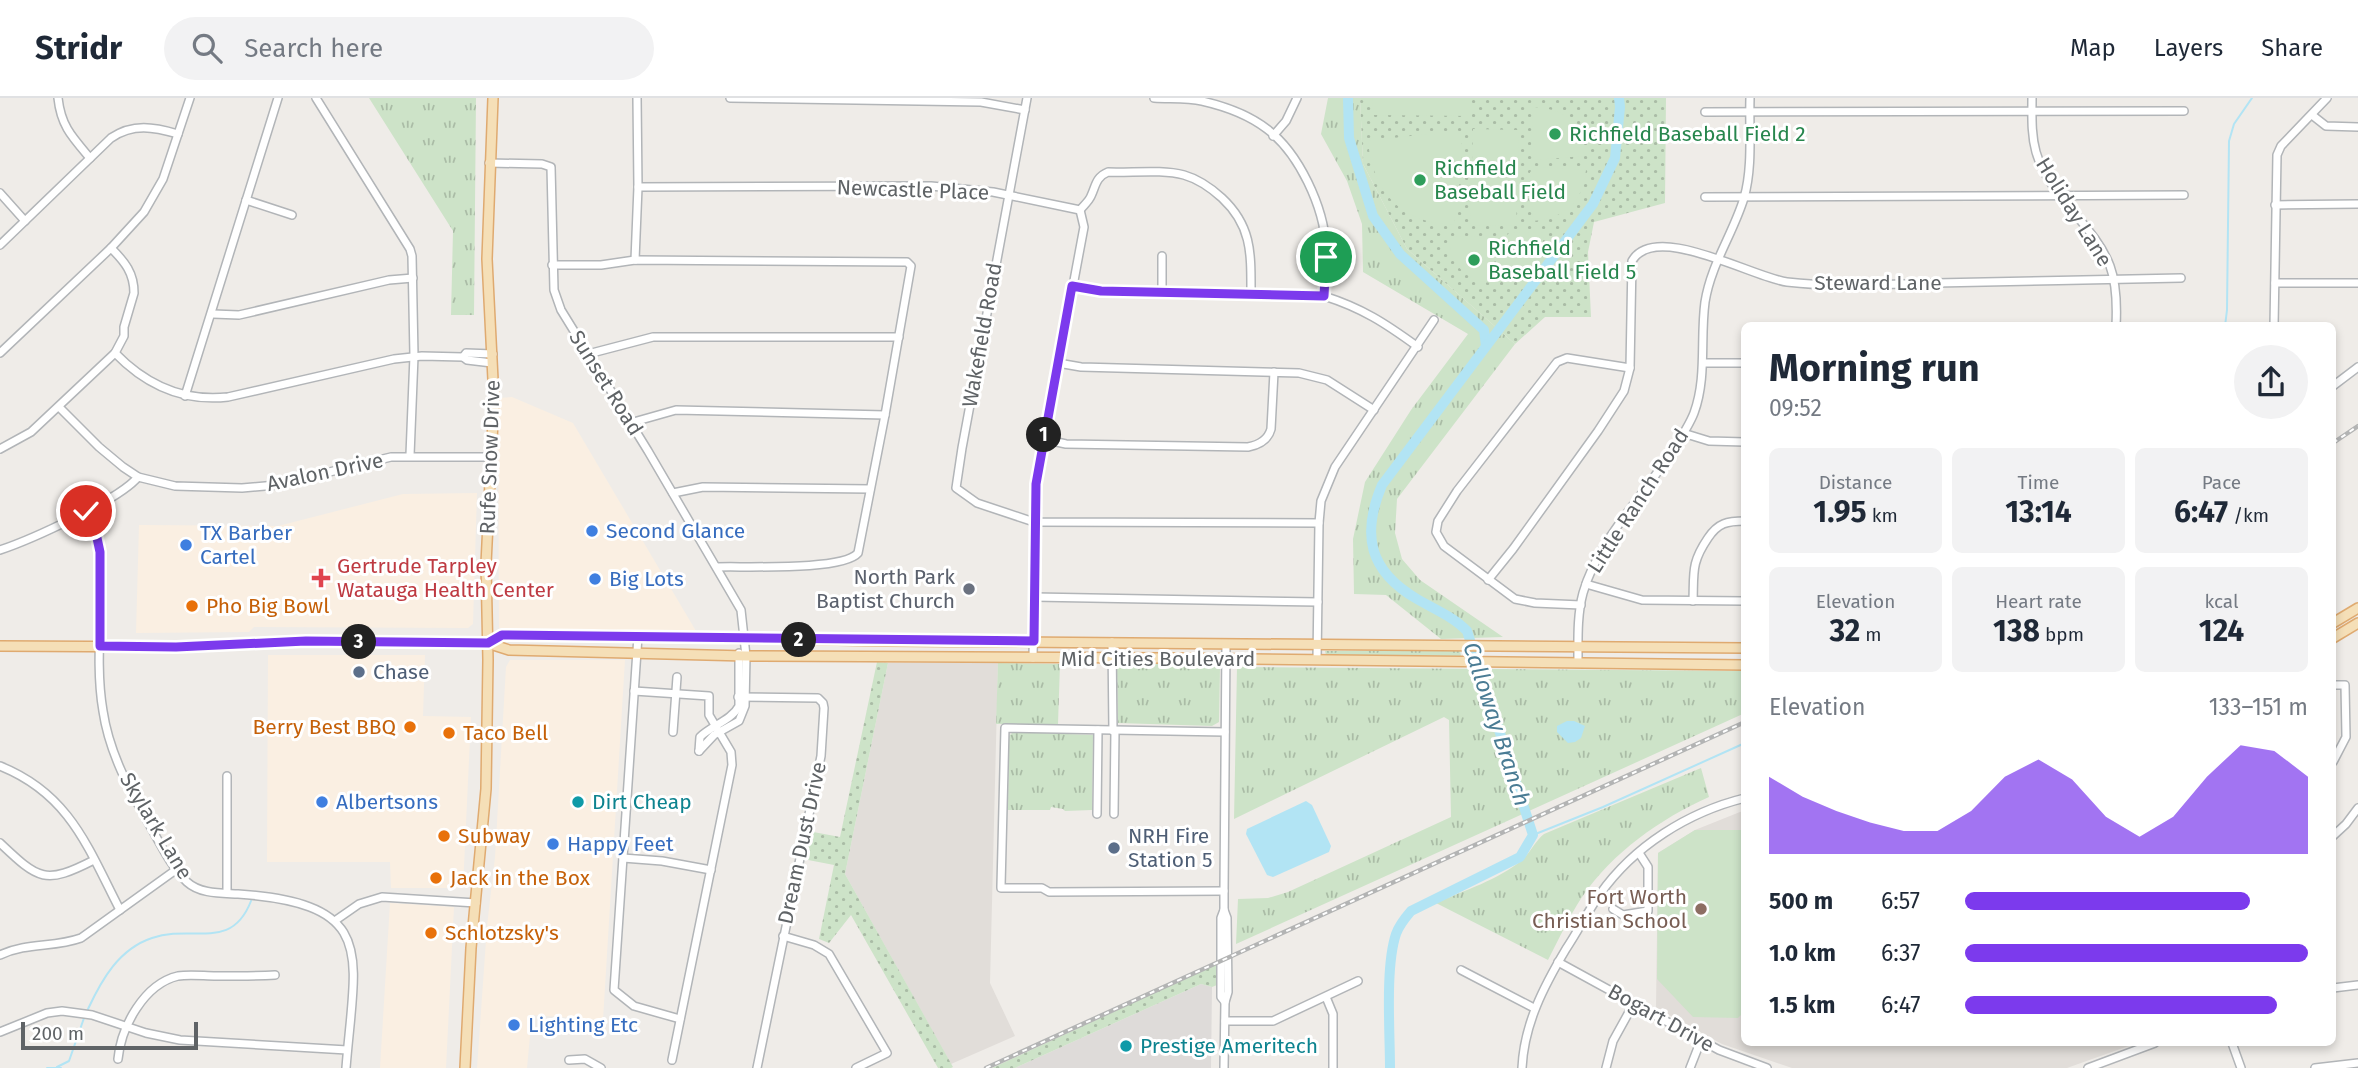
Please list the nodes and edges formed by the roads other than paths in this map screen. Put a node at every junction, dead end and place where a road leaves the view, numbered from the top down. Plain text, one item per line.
1 (58, 98) edge
2 (190, 98) edge
3 (278, 98) edge
4 (316, 98) edge
5 (493, 98) edge
6 (637, 98) edge
7 (730, 98) edge
8 (1027, 98) edge
9 (1154, 98) edge
10 (1297, 98) edge
11 (1749, 98) edge
12 (2032, 98) edge
13 (2327, 98) edge
14 (1025, 110) junction
15 (2184, 111) dead end
16 (1705, 112) dead end
17 (1749, 112) junction
18 (2032, 113) junction
19 (2312, 115) junction
20 (2358, 127) edge
21 (178, 134) junction
22 (1273, 136) junction
23 (89, 158) junction
24 (489, 163) junction
25 (638, 187) junction
26 (0, 193) edge
27 (2184, 195) dead end
28 (1008, 196) junction
29 (1705, 197) dead end
30 (2061, 197) junction
31 (1744, 199) junction
32 (246, 200) junction
33 (2358, 204) edge
34 (2275, 205) junction
35 (1080, 209) junction
36 (292, 215) dead end
37 (25, 221) junction
38 (0, 245) edge
39 (111, 248) junction
40 (1162, 256) dead end
41 (1718, 257) junction
42 (635, 260) junction
43 (552, 265) junction
44 (414, 278) junction
45 (2181, 278) dead end
46 (2114, 280) junction
47 (2275, 283) junction
48 (2358, 283) edge
49 (1072, 286) junction
50 (1162, 291) junction
51 (1251, 293) junction
52 (1324, 296) junction
53 (213, 314) junction
54 (1434, 320) dead end
55 (2116, 322) edge
56 (2274, 322) edge
57 (899, 337) junction
58 (1418, 347) junction
59 (0, 353) edge
60 (115, 353) junction
61 (588, 354) junction
62 (414, 356) junction
63 (493, 358) junction
64 (1058, 363) junction
65 (1703, 363) junction
66 (1741, 363) edge
67 (2358, 367) edge
68 (1630, 368) junction
69 (1274, 372) junction
70 (2336, 384) edge
71 (185, 396) junction
72 (59, 407) junction
73 (1374, 410) junction
74 (885, 415) junction
75 (630, 423) junction
76 (1684, 433) junction
77 (1044, 439) junction
78 (1741, 442) edge
79 (0, 449) edge
80 (410, 455) junction
81 (492, 457) junction
82 (138, 477) junction
83 (870, 489) junction
84 (673, 493) junction
85 (86, 511) junction
86 (1741, 521) edge
87 (1034, 522) junction
88 (1319, 523) junction
89 (0, 550) edge
90 (717, 567) junction
91 (1488, 580) junction
92 (1586, 584) junction
93 (1034, 597) junction
94 (1318, 601) junction
95 (1693, 601) junction
96 (1741, 601) edge
97 (1581, 605) junction
98 (2358, 608) edge
99 (2336, 621) edge
100 (2358, 623) edge
101 (638, 636) junction
102 (2336, 636) edge
103 (744, 639) junction
104 (920, 641) junction
105 (1034, 641) junction
106 (1112, 642) junction
107 (488, 643) junction
108 (1226, 644) junction
109 (1317, 644) junction
110 (0, 646) edge
111 (100, 646) junction
112 (1578, 647) junction
113 (1741, 648) edge
114 (636, 653) junction
115 (742, 656) junction
116 (920, 657) junction
117 (1033, 658) junction
118 (1112, 658) junction
119 (1226, 658) junction
120 (1317, 659) junction
121 (1578, 662) junction
122 (1741, 665) edge
123 (677, 677) dead end
124 (2336, 685) edge
125 (634, 691) junction
126 (676, 694) junction
127 (741, 697) junction
128 (716, 729) junction
129 (1098, 730) junction
130 (1114, 731) junction
131 (673, 732) dead end
132 (1225, 732) junction
133 (2336, 756) edge
134 (0, 765) edge
135 (227, 776) dead end
136 (1741, 799) edge
137 (2358, 808) edge
138 (1097, 814) dead end
139 (1114, 814) dead end
140 (2350, 818) junction
141 (2358, 825) edge
142 (2336, 833) edge
143 (0, 844) edge
144 (1639, 852) junction
145 (623, 858) junction
146 (94, 860) junction
147 (177, 869) junction
148 (711, 870) junction
149 (1224, 891) junction
150 (227, 893) junction
151 (476, 903) junction
152 (1613, 909) dead end
153 (120, 910) junction
154 (336, 920) junction
155 (783, 936) junction
156 (0, 955) edge
157 (1558, 962) junction
158 (1461, 970) dead end
159 (275, 975) dead end
160 (1358, 981) dead end
161 (2358, 985) edge
162 (2336, 988) edge
163 (1326, 997) junction
164 (1634, 1003) junction
165 (1534, 1008) junction
166 (680, 1019) junction
167 (1225, 1021) junction
168 (125, 1026) junction
169 (0, 1032) edge
170 (1701, 1040) junction
171 (2147, 1046) edge
172 (2233, 1046) edge
173 (347, 1050) junction
174 (118, 1059) dead end
175 (569, 1060) dead end
176 (672, 1060) dead end
177 (2358, 1063) edge
178 (346, 1068) edge
179 (466, 1068) edge
180 (601, 1068) edge
181 (757, 1068) edge
182 (856, 1068) edge
183 (1224, 1068) edge
184 (1333, 1068) edge
185 (1522, 1068) edge
186 (1606, 1068) edge
187 (1690, 1068) edge
188 (1767, 1068) edge
189 (2088, 1068) edge
190 (2241, 1068) edge
191 (2315, 1068) edge

1 - 23 street
2 - 21 street
3 - 32 street
4 - 44 street
5 - 24 main road, Rufe Snow Drive
6 - 25 street
7 - 14 street
8 - 14 street, Wakefield Road
9 - 22 street
10 - 22 street
11 - 17 street, Little Ranch Road
12 - 18 street, Holiday Lane
13 - 19 street
14 - 28 street, Wakefield Road
15 - 18 street
16 - 17 street
17 - 18 street
17 - 31 street, Little Ranch Road
18 - 30 street, Holiday Lane
19 - 20 street
19 - 34 street
21 - 23 street
21 - 39 street
22 - 52 street
23 - 37 street
24 - 43 street, Sunset Road
24 - 63 main road, Rufe Snow Drive
25 - 28 street, Newcastle Place
25 - 42 street
26 - 37 street
27 - 30 street
28 - 35 street, Newcastle Place
28 - 87 street, Wakefield Road
29 - 31 street
30 - 31 street
30 - 46 street, Holiday Lane
31 - 41 street, Little Ranch Road
32 - 36 street
32 - 53 street
33 - 34 street
34 - 47 street
35 - 49 street
35 - 51 street
37 - 38 street
39 - 59 street
39 - 60 street
40 - 50 street
41 - 46 street, Steward Lane
41 - 65 street, Little Ranch Road
41 - 68 street, Steward Lane
42 - 43 street
42 - 57 street
43 - 61 street, Sunset Road
44 - 53 street
44 - 62 street
45 - 46 street, Steward Lane
46 - 55 street, Holiday Lane
47 - 48 street
47 - 56 street
49 - 50 street
49 - 64 street
50 - 51 street
51 - 52 street
52 - 58 street
53 - 71 street
54 - 58 street
57 - 61 street
57 - 74 street
58 - 73 street
60 - 71 street
60 - 72 street
61 - 75 street, Sunset Road
62 - 63 street
62 - 71 street
62 - 80 street
63 - 81 main road, Rufe Snow Drive
64 - 69 street
64 - 77 street
65 - 66 street
65 - 76 street, Little Ranch Road
67 - 70 street
68 - 91 street
68 - 91 street
69 - 73 street
69 - 77 street
72 - 79 street
72 - 82 street, Avalon Drive
73 - 88 street
74 - 75 street
74 - 83 street
75 - 84 street, Sunset Road
76 - 78 street
76 - 92 street, Little Ranch Road
77 - 87 street
80 - 81 street, Avalon Drive
80 - 82 street, Avalon Drive
81 - 107 main road, Rufe Snow Drive
82 - 85 street
83 - 84 street
83 - 90 street
84 - 90 street, Sunset Road
85 - 89 street
85 - 111 street, Skylark Lane
86 - 95 street
87 - 88 street
87 - 93 street
88 - 94 street
90 - 103 street, Sunset Road
91 - 97 street
92 - 95 street
92 - 97 street, Little Ranch Road
93 - 94 street
93 - 105 street
94 - 109 street
95 - 96 street
97 - 112 street, Little Ranch Road
98 - 99 main road
100 - 102 main road
101 - 103 main road, Mid Cities Boulevard
101 - 107 main road, Mid Cities Boulevard
101 - 114 street
103 - 104 main road, Mid Cities Boulevard
103 - 115 street
104 - 105 main road, Mid Cities Boulevard
104 - 116 main road
105 - 106 main road, Mid Cities Boulevard
105 - 117 street
106 - 108 main road, Mid Cities Boulevard
106 - 118 street
107 - 111 main road
107 - 114 main road, Mid Cities Boulevard
107 - 151 main road, Rufe Snow Drive
108 - 109 main road, Mid Cities Boulevard
108 - 119 street
109 - 112 main road, Mid Cities Boulevard
109 - 120 street
110 - 111 main road
111 - 147 street, Skylark Lane
112 - 113 main road, Mid Cities Boulevard
112 - 121 street, Little Ranch Road
114 - 115 main road, Mid Cities Boulevard
114 - 125 street
115 - 116 main road, Mid Cities Boulevard
115 - 127 street
116 - 117 main road, Mid Cities Boulevard
117 - 118 main road, Mid Cities Boulevard
118 - 119 main road, Mid Cities Boulevard
118 - 130 street
119 - 120 main road, Mid Cities Boulevard
119 - 132 street
120 - 121 main road, Mid Cities Boulevard
121 - 122 main road, Mid Cities Boulevard
123 - 126 street
124 - 133 street
125 - 126 street
125 - 145 street
126 - 128 street
126 - 131 street
127 - 128 street
127 - 155 street, Dream Dust Drive
128 - 148 street
129 - 130 street
129 - 138 street
129 - 149 street
130 - 132 street
130 - 139 street
132 - 149 street
134 - 146 street
135 - 150 street
136 - 144 street
137 - 140 street
140 - 141 street
140 - 142 street
143 - 146 street
144 - 152 street
144 - 157 street
145 - 148 street
145 - 166 street
146 - 153 street
147 - 150 street, Skylark Lane
147 - 153 street
148 - 166 street
149 - 167 street
150 - 154 street, Skylark Lane
151 - 154 street
151 - 179 main road, Rufe Snow Drive
153 - 156 street
154 - 173 street
155 - 181 street, Dream Dust Drive
155 - 182 street
157 - 164 street, Bogart Drive
157 - 165 street
158 - 165 street
159 - 168 street
160 - 163 street
161 - 162 street
163 - 167 street
163 - 184 street
164 - 170 street, Bogart Drive
164 - 186 street
165 - 185 street
166 - 176 street
167 - 183 street
168 - 169 street
168 - 173 street
168 - 174 street
170 - 187 street
170 - 188 street, Bogart Drive
171 - 189 street
172 - 190 street
173 - 178 street
175 - 180 street
177 - 191 street

